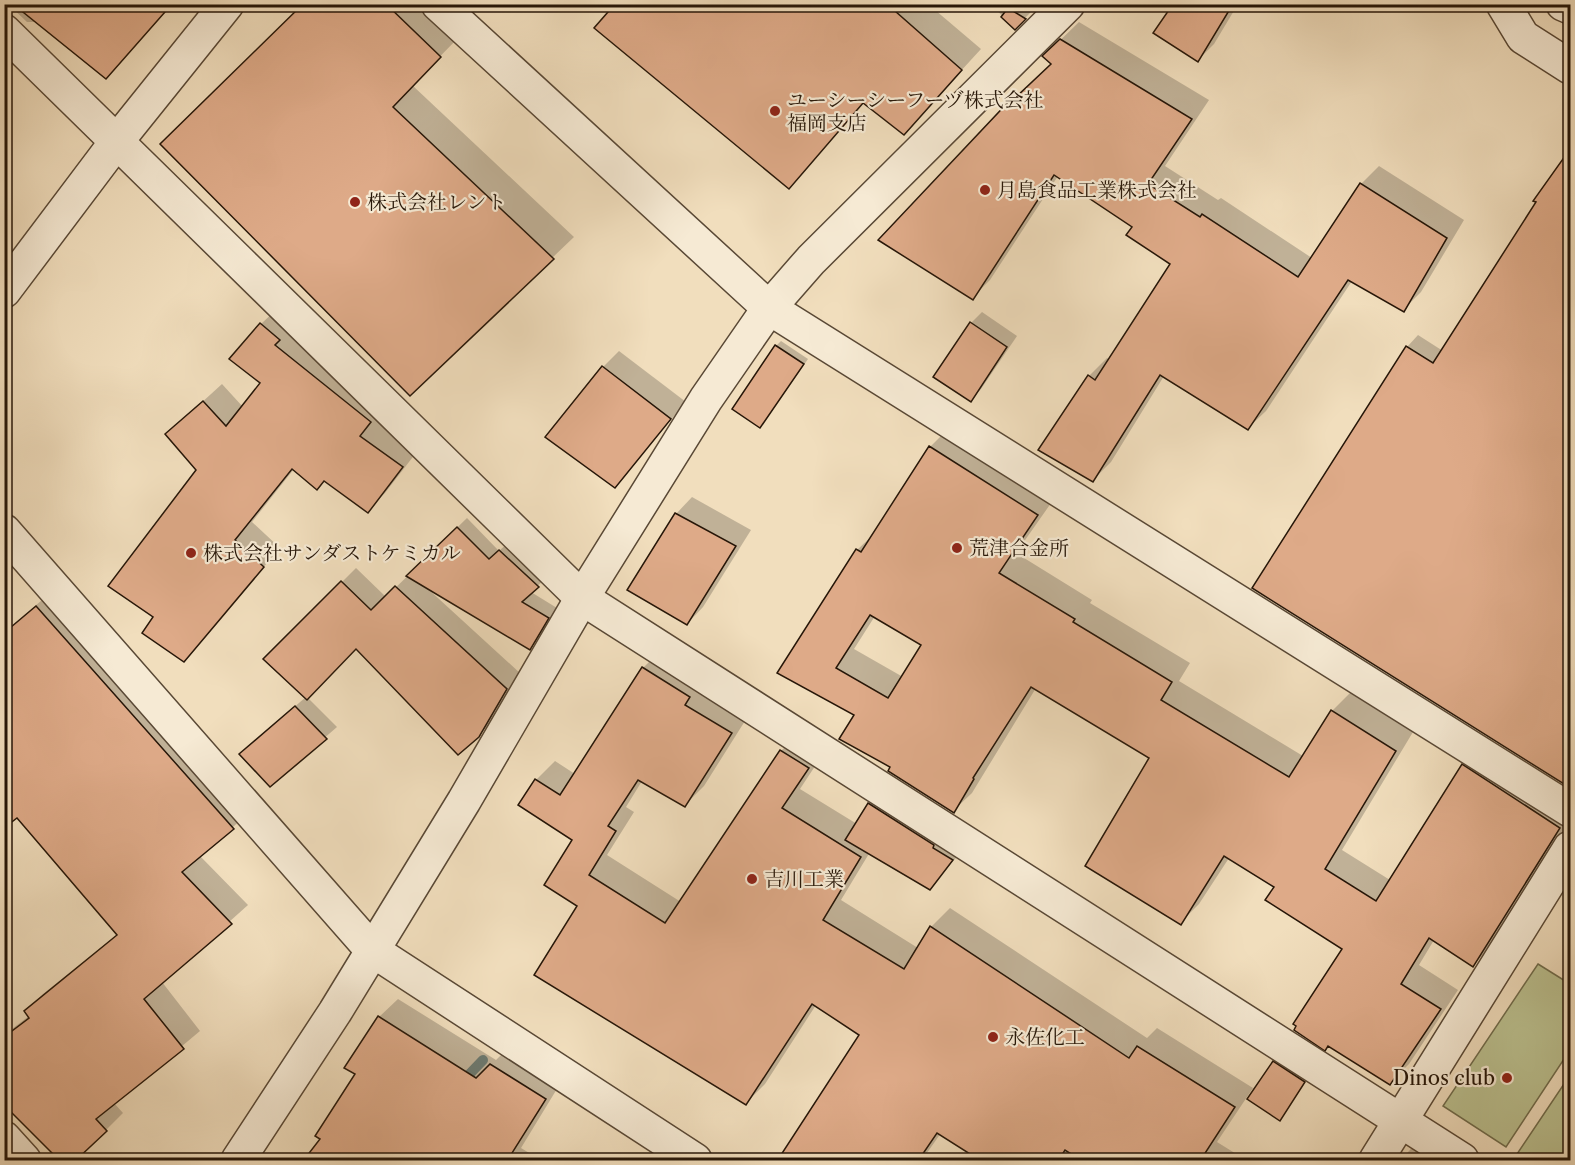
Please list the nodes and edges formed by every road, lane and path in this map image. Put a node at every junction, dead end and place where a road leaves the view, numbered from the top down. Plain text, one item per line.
1 (227, 4) edge
2 (438, 4) edge
3 (1068, 4) edge
4 (1503, 4) edge
5 (1563, 4) edge
6 (1570, 7) edge
7 (4, 31) edge
8 (1570, 67) edge
9 (117, 141) junction
10 (4, 291) edge
11 (769, 308) junction
12 (4, 531) edge
13 (582, 598) junction
14 (1570, 810) edge
15 (1570, 848) edge
16 (372, 950) junction
17 (1402, 1122) junction
18 (4, 1138) edge
19 (24, 1161) edge
20 (238, 1161) edge
21 (695, 1161) edge
22 (1376, 1161) edge
23 (1462, 1161) edge

1 - 9 street
2 - 11 street
3 - 11 street
4 - 8 street
5 - 6 street
7 - 9 street
9 - 10 street
9 - 13 street
11 - 13 street
11 - 14 street
12 - 16 street
13 - 16 street
13 - 17 street
15 - 17 street
16 - 20 street
16 - 21 street
17 - 22 street
17 - 23 street
18 - 19 street

